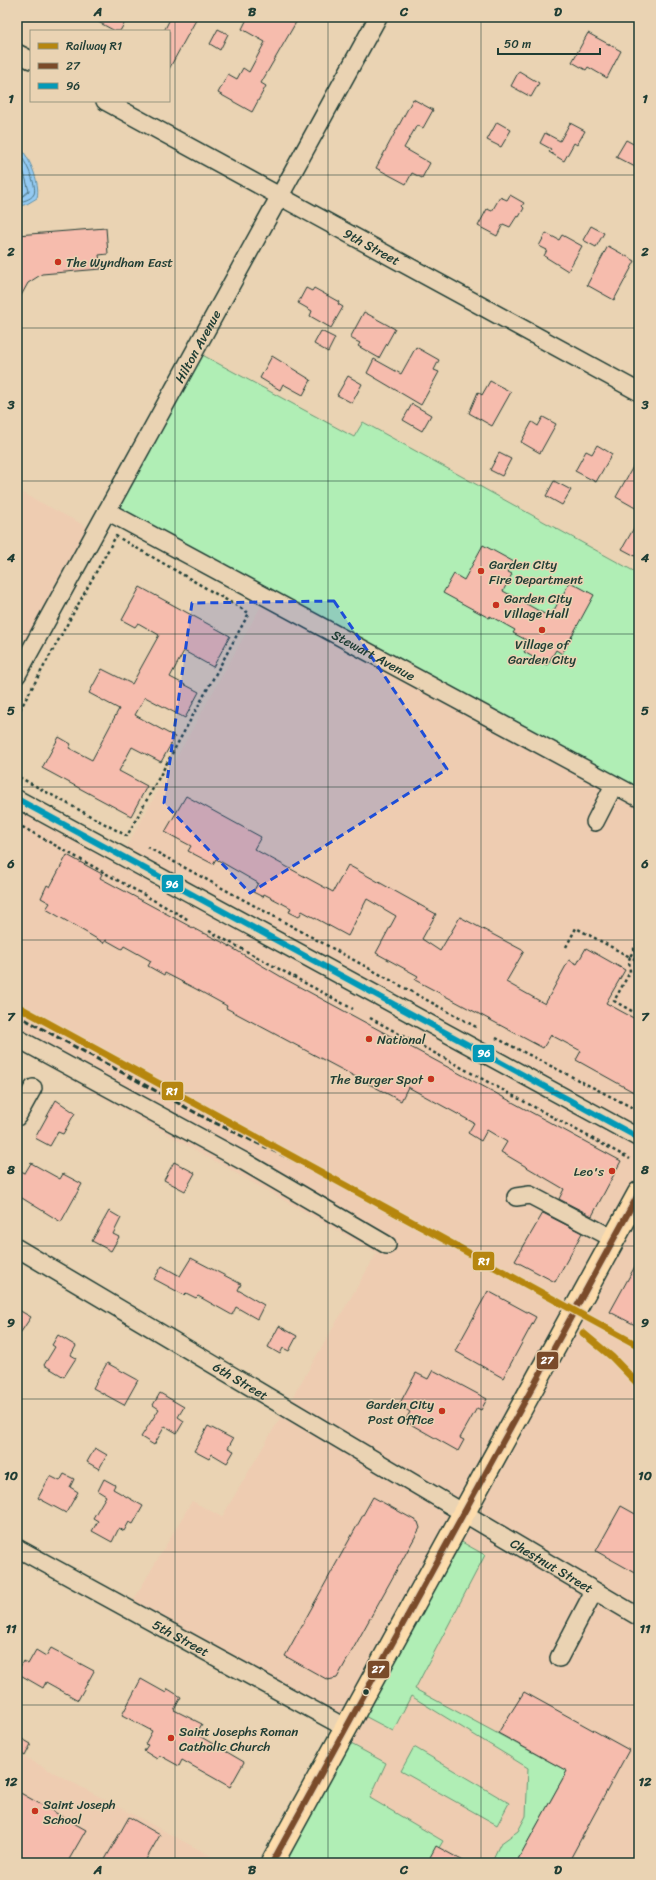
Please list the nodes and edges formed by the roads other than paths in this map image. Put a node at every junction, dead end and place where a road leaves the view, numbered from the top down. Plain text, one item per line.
1 (378, 17) edge
2 (17, 53) edge
3 (30, 60) edge
4 (107, 102) edge
5 (280, 196) junction
6 (639, 392) edge
7 (107, 511) junction
8 (17, 675) edge
9 (614, 785) junction
10 (639, 798) edge
11 (17, 800) edge
12 (595, 822) dead end
13 (17, 1038) edge
14 (33, 1088) dead end
15 (17, 1117) edge
16 (639, 1138) edge
17 (639, 1193) edge
18 (516, 1197) dead end
19 (614, 1239) junction
20 (387, 1245) dead end
21 (17, 1248) edge
22 (463, 1514) junction
23 (17, 1548) edge
24 (594, 1591) junction
25 (639, 1617) edge
26 (559, 1658) dead end
27 (346, 1728) junction
28 (272, 1863) edge

1 - 5 street, Hilton Avenue
2 - 3 street
4 - 5 street, 9th Street
5 - 6 street, 9th Street
5 - 7 street, Hilton Avenue
7 - 8 street, Hilton Avenue
7 - 9 street, Stewart Avenue
9 - 10 street, Stewart Avenue
9 - 12 street
11 - 16 street
13 - 20 street
14 - 15 street
17 - 19 main road
18 - 19 street
19 - 22 main road
21 - 22 street, 6th Street
22 - 24 street, Chestnut Street
22 - 27 main road
23 - 27 street, 5th Street
24 - 25 street, Chestnut Street
24 - 26 street
27 - 28 main road

